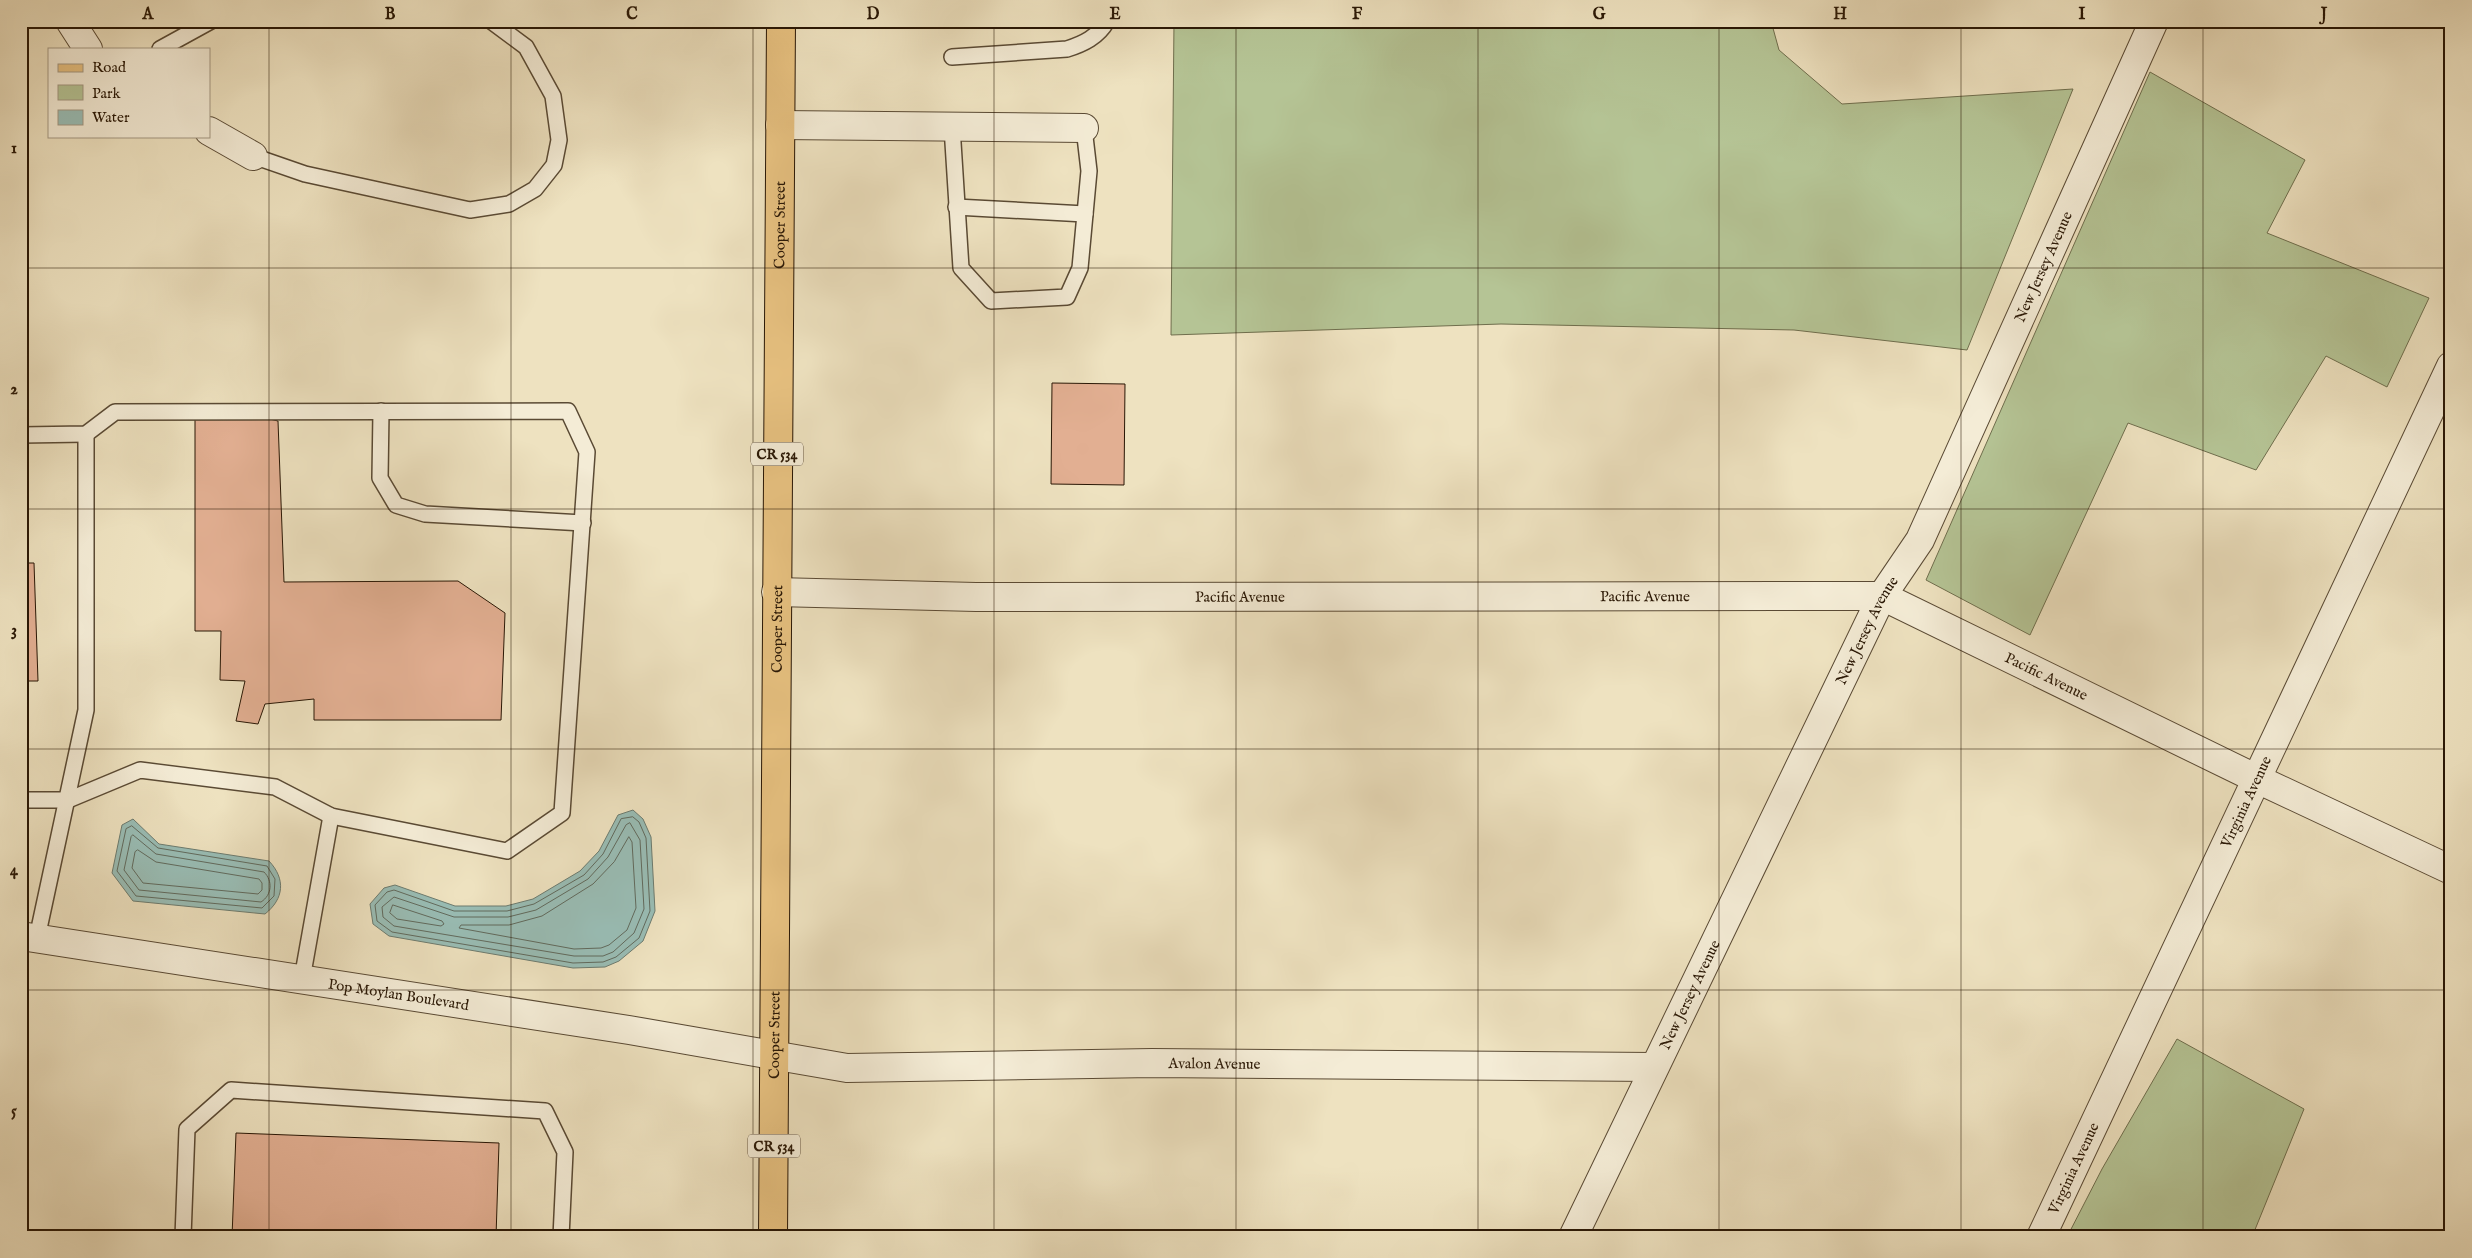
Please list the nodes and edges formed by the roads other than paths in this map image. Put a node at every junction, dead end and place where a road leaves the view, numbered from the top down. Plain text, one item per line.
1 (70, 21) edge
2 (212, 21) edge
3 (491, 21) edge
4 (781, 21) edge
5 (1107, 21) edge
6 (2154, 21) edge
7 (87, 48) edge
8 (162, 48) edge
9 (952, 57) dead end
10 (780, 125) junction
11 (952, 127) junction
12 (1084, 128) joint
13 (210, 132) edge
14 (253, 156) joint
15 (956, 207) junction
16 (1085, 214) junction
17 (2451, 366) edge
18 (381, 411) junction
19 (86, 434) junction
20 (21, 435) edge
21 (583, 523) junction
22 (776, 592) junction
23 (1882, 596) junction
24 (2255, 778) junction
25 (21, 800) edge
26 (68, 800) junction
27 (331, 816) junction
28 (2451, 870) edge
29 (29, 937) edge
30 (302, 979) junction
31 (775, 1056) junction
32 (1654, 1067) junction
33 (183, 1237) edge
34 (561, 1237) edge
35 (773, 1237) edge
36 (1573, 1237) edge
37 (2040, 1237) edge

1 - 7 street
2 - 8 lane
3 - 14 lane
4 - 10 main road, Cooper Street / CR 534
5 - 9 lane
6 - 23 street, New Jersey Avenue
10 - 11 street
10 - 22 main road, Cooper Street / CR 534
11 - 12 street
11 - 15 lane
12 - 16 lane
13 - 14 street
15 - 16 lane
15 - 16 lane
17 - 24 street, Virginia Avenue
18 - 19 lane
18 - 21 lane
18 - 21 lane
19 - 20 lane
19 - 26 lane
21 - 27 lane
22 - 23 street, Pacific Avenue
22 - 31 main road, Cooper Street / CR 534
23 - 24 street, Pacific Avenue
23 - 32 street, New Jersey Avenue
24 - 28 street, Pacific Avenue
24 - 37 street, Virginia Avenue
25 - 26 lane
26 - 27 lane
26 - 29 lane
27 - 30 lane
29 - 30 street, Pop Moylan Boulevard
30 - 31 street, Pop Moylan Boulevard
31 - 32 street, Avalon Avenue
31 - 35 main road, Cooper Street / CR 534
32 - 36 street, New Jersey Avenue
33 - 34 lane

